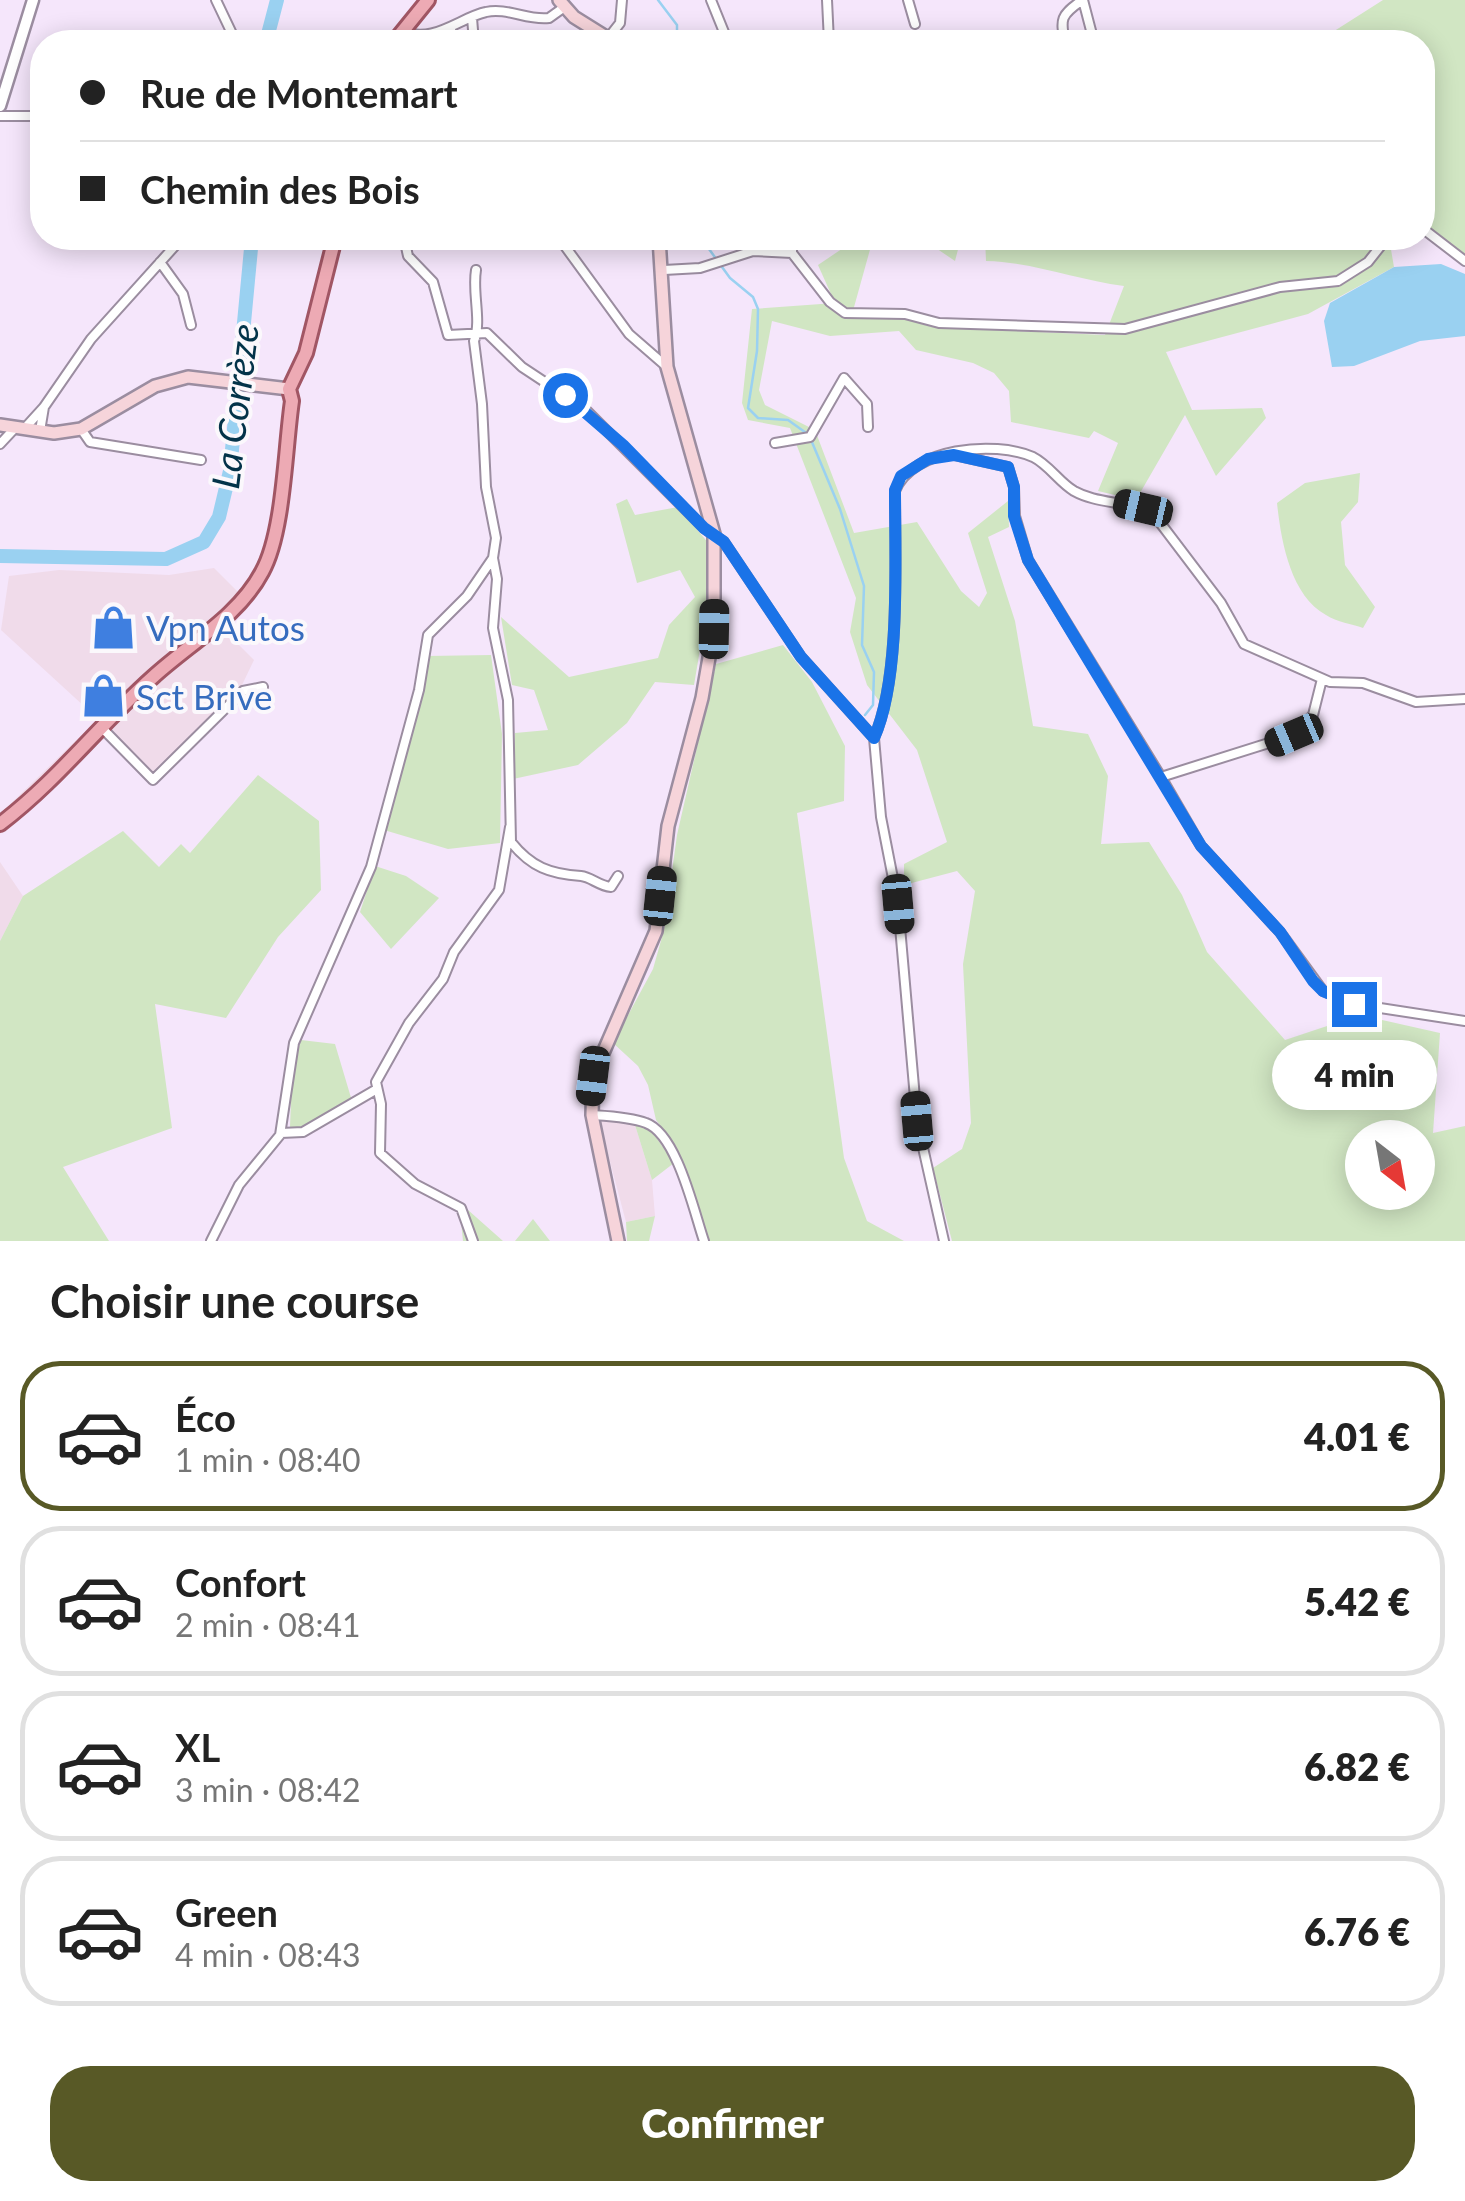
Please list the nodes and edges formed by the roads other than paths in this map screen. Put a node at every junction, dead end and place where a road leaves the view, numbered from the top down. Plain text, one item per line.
1 (33, 0) edge
2 (216, 0) edge
3 (428, 0) edge
4 (622, 0) edge
5 (710, 0) edge
6 (826, 0) edge
7 (908, 0) edge
8 (1082, 1) edge
9 (561, 4) edge
10 (472, 18) junction
11 (916, 24) dead end
12 (451, 29) joint
13 (230, 30) edge
14 (404, 30) edge
15 (444, 30) edge
16 (473, 30) edge
17 (598, 30) edge
18 (617, 30) edge
19 (723, 30) edge
20 (828, 30) edge
21 (1062, 30) edge
22 (1090, 30) edge
23 (0, 106) edge
24 (0, 116) edge
25 (30, 116) edge
26 (1435, 238) edge
27 (171, 250) edge
28 (332, 250) edge
29 (407, 250) edge
30 (568, 250) edge
31 (661, 250) edge
32 (1378, 250) edge
33 (792, 253) joint
34 (1465, 261) edge
35 (160, 262) junction
36 (476, 270) dead end
37 (664, 270) junction
38 (191, 325) dead end
39 (478, 332) junction
40 (667, 367) junction
41 (282, 387) junction
42 (44, 407) junction
43 (0, 425) edge
44 (19, 428) junction
45 (868, 428) dead end
46 (81, 429) junction
47 (40, 431) junction
48 (775, 443) dead end
49 (0, 444) edge
50 (954, 455) junction
51 (201, 460) dead end
52 (714, 534) junction
53 (493, 558) junction
54 (1322, 680) junction
55 (263, 687) dead end
56 (1465, 698) edge
57 (102, 728) junction
58 (874, 738) junction
59 (1161, 777) junction
60 (0, 824) edge
61 (510, 827) junction
62 (618, 876) dead end
63 (1465, 1021) edge
64 (377, 1089) junction
65 (592, 1115) junction
66 (281, 1133) junction
67 (211, 1241) edge
68 (473, 1241) edge
69 (618, 1241) edge
70 (704, 1241) edge
71 (944, 1241) edge

1 - 23 street
2 - 13 street
3 - 14 main road
4 - 18 street
5 - 19 street
6 - 20 street
7 - 11 street
8 - 21 street
8 - 22 street
9 - 10 street
9 - 17 main road
10 - 12 street
10 - 16 street
12 - 15 street
24 - 25 street
26 - 34 street
27 - 35 street
28 - 41 main road
29 - 39 street
30 - 40 street
31 - 37 main road
32 - 33 street
33 - 37 street
35 - 38 street
35 - 42 street
36 - 39 street
37 - 40 main road
39 - 52 street
39 - 53 street
40 - 52 main road
41 - 46 main road
41 - 57 main road
42 - 44 street
42 - 47 street
43 - 44 main road
44 - 47 main road
44 - 49 street
45 - 48 street
46 - 47 main road
46 - 51 street
50 - 54 street
50 - 58 street
50 - 59 street
52 - 58 street
52 - 65 main road
53 - 61 street
53 - 66 street
54 - 56 street
54 - 59 street
55 - 57 street
57 - 60 main road
58 - 71 street
59 - 63 street
61 - 62 street
61 - 64 street
64 - 66 street
64 - 68 street
65 - 69 main road
65 - 70 street
66 - 67 street

